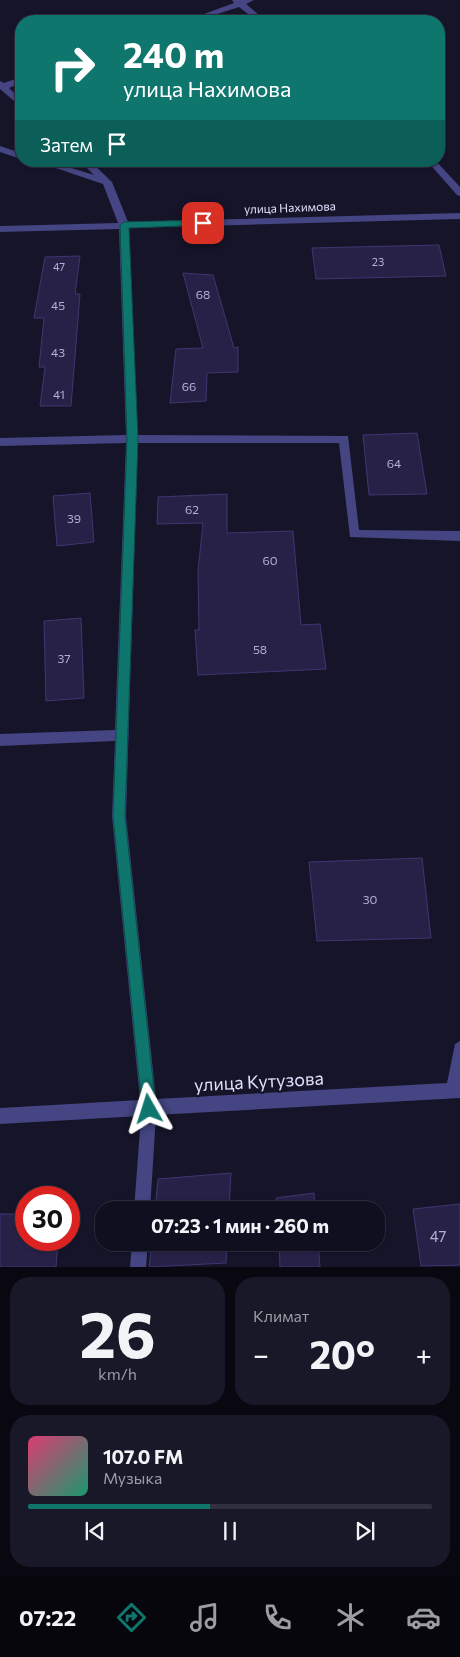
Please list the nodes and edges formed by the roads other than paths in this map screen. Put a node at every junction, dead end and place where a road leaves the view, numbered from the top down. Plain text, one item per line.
1 (250, 0) edge
2 (238, 2) edge
3 (204, 15) edge
4 (254, 15) edge
5 (15, 82) edge
6 (1, 85) edge
7 (15, 98) edge
8 (0, 149) edge
9 (15, 154) edge
10 (59, 167) edge
11 (91, 167) edge
12 (436, 167) edge
13 (108, 182) junction
14 (460, 193) edge
15 (460, 216) edge
16 (124, 225) junction
17 (0, 228) edge
18 (132, 439) junction
19 (0, 442) edge
20 (460, 536) edge
21 (122, 735) junction
22 (0, 740) edge
23 (460, 1049) edge
24 (457, 1090) edge
25 (149, 1109) junction
26 (0, 1116) edge
27 (143, 1201) edge
28 (139, 1251) edge
29 (138, 1267) edge

1 - 2 street
2 - 3 street
2 - 4 street
5 - 6 street
6 - 7 street
8 - 9 street
10 - 13 street
11 - 13 street
12 - 14 street
13 - 16 street
15 - 16 street, улица Нахимова
16 - 17 street, улица Нахимова
16 - 18 street
18 - 19 street
18 - 20 street
18 - 21 street
21 - 22 street
21 - 25 street
23 - 24 street
24 - 25 street, улица Кутузова
25 - 26 street, улица Кутузова
25 - 27 street
28 - 29 street

